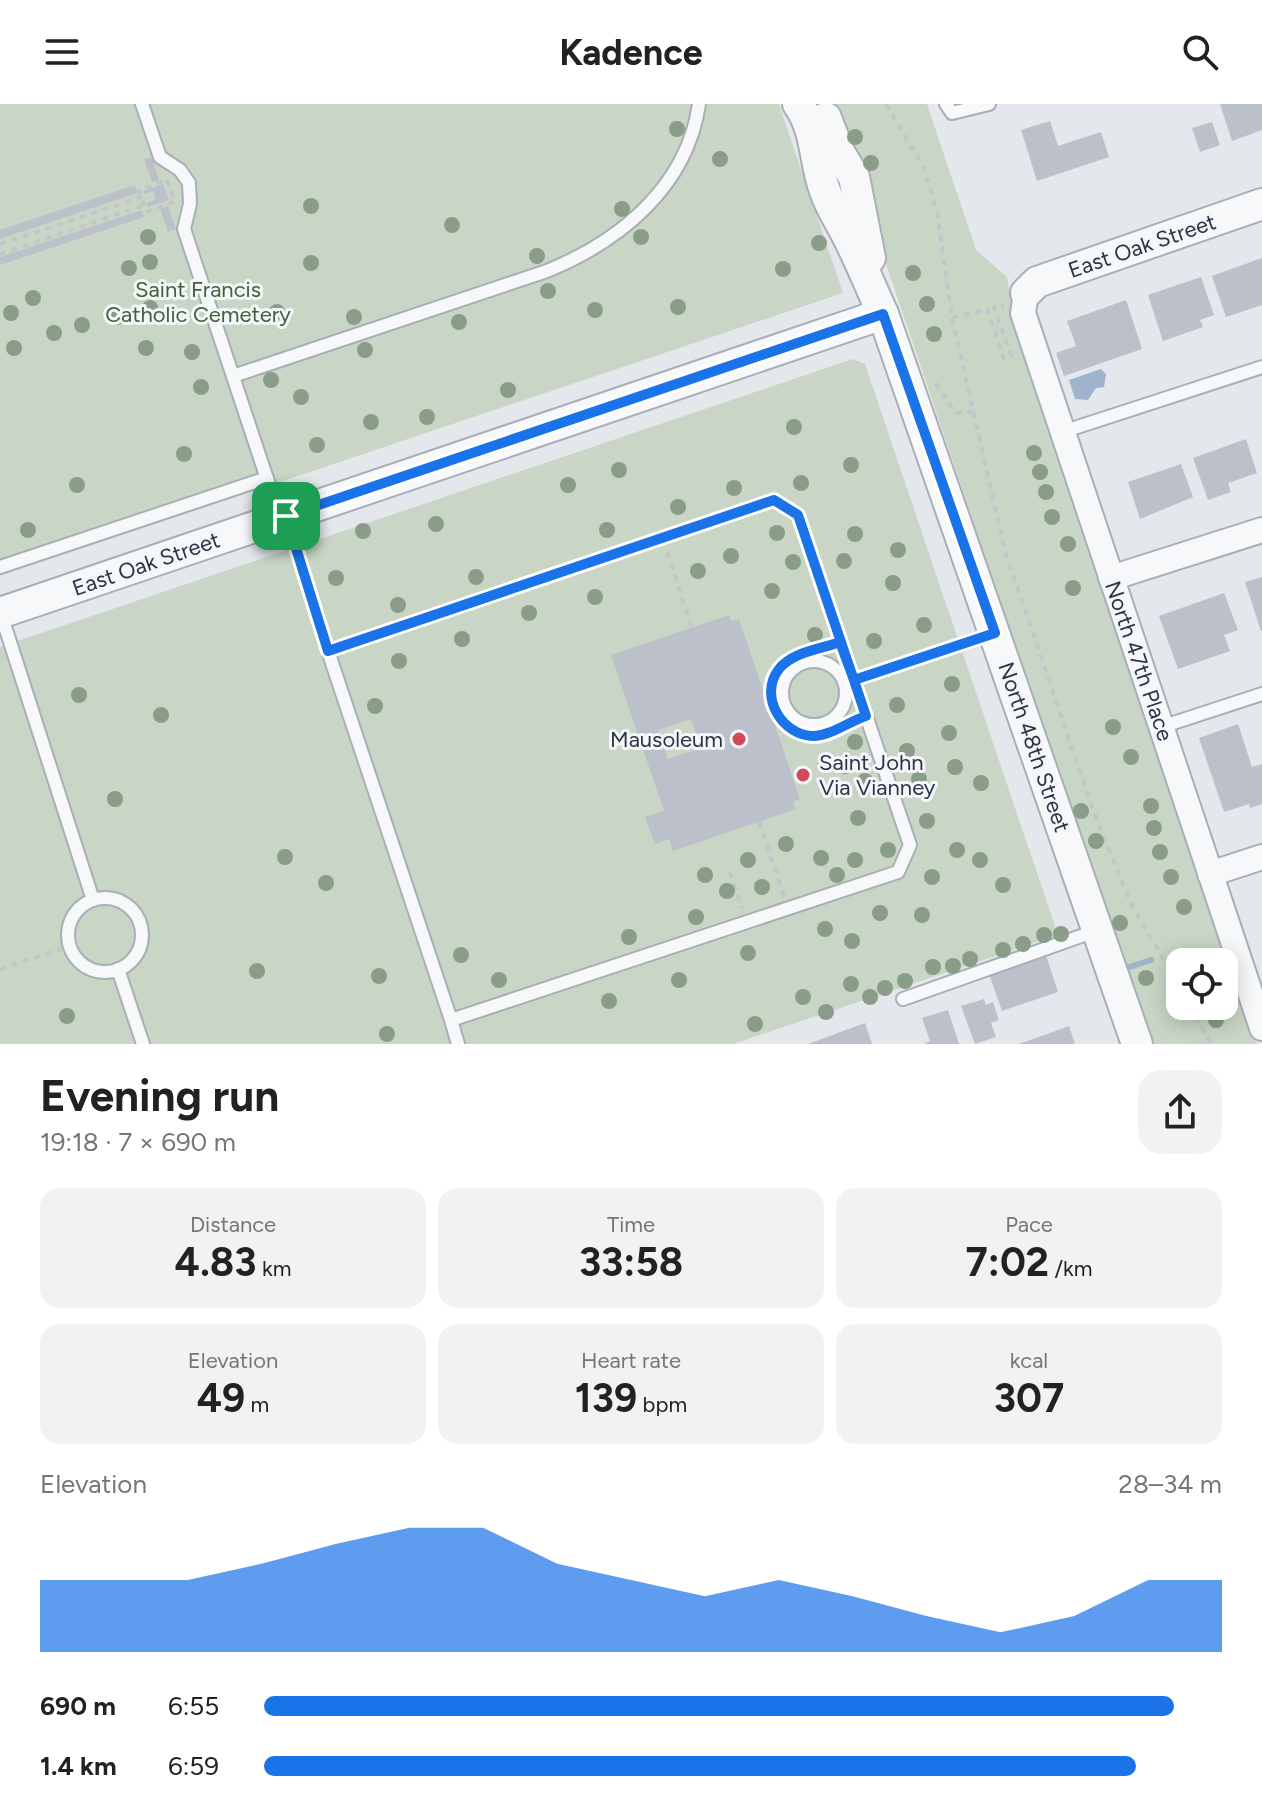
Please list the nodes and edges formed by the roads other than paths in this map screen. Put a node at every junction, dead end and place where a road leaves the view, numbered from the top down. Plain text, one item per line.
1 (142, 104) edge
2 (699, 104) edge
3 (798, 104) edge
4 (822, 104) edge
5 (946, 104) edge
6 (989, 104) edge
7 (1262, 204) edge
8 (1020, 299) joint
9 (883, 314) junction
10 (1262, 367) edge
11 (233, 376) junction
12 (1062, 432) junction
13 (267, 478) junction
14 (283, 517) junction
15 (1262, 530) edge
16 (0, 567) edge
17 (1111, 578) junction
18 (0, 613) edge
19 (995, 633) junction
20 (328, 651) junction
21 (849, 682) junction
22 (1262, 694) edge
23 (1161, 727) junction
24 (1262, 857) edge
25 (1210, 874) junction
26 (93, 900) junction
27 (1098, 930) junction
28 (118, 969) junction
29 (903, 999) dead end
30 (451, 1020) junction
31 (1261, 1022) edge
32 (143, 1044) edge
33 (458, 1044) edge
34 (1137, 1044) edge

1 - 11 lane
2 - 11 lane
3 - 9 street, North 48th Street
4 - 9 street, North 48th Street
5 - 6 lane
7 - 8 street, East Oak Street
8 - 12 street, North 47th Place
9 - 14 street, East Oak Street
9 - 19 street, North 48th Street
10 - 12 lane
11 - 13 lane
12 - 17 street, North 47th Place
13 - 14 lane
13 - 16 lane
14 - 18 street, East Oak Street
14 - 20 lane
15 - 17 street
17 - 23 street, North 47th Place
18 - 26 lane
19 - 21 lane
19 - 27 street, North 48th Street
20 - 21 lane
20 - 30 lane
21 - 21 lane
21 - 30 lane
22 - 23 lane
23 - 25 street, North 47th Place
24 - 25 street
25 - 31 street, North 47th Place
26 - 28 lane
26 - 28 lane
27 - 29 lane
27 - 34 street, North 48th Street
28 - 32 lane
30 - 33 lane

